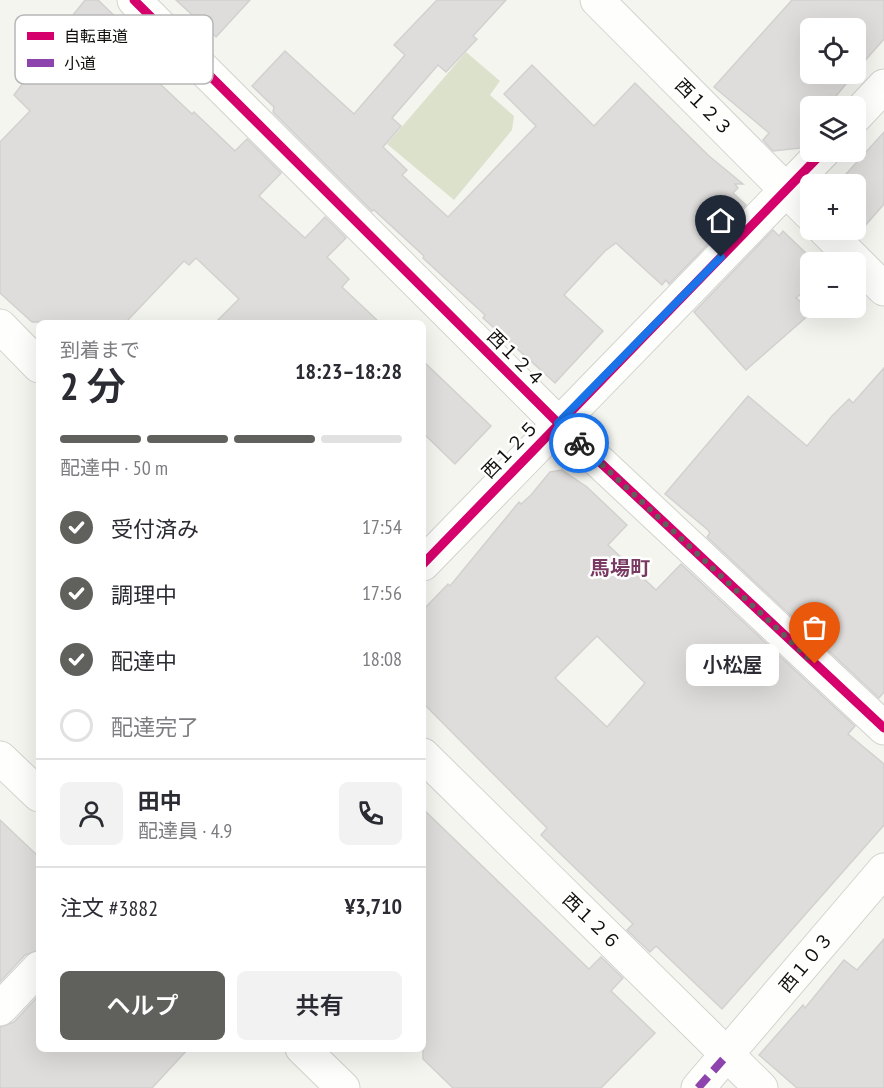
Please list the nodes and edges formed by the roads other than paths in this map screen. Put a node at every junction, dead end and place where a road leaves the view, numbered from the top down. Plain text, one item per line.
1 (134, 0) edge
2 (597, 0) edge
3 (149, 15) edge
4 (213, 79) edge
5 (884, 86) edge
6 (866, 105) edge
7 (813, 162) edge
8 (786, 190) junction
9 (800, 204) edge
10 (835, 240) edge
11 (884, 289) edge
12 (0, 326) edge
13 (36, 363) edge
14 (558, 423) junction
15 (426, 561) edge
16 (884, 728) edge
17 (0, 758) edge
18 (426, 758) edge
19 (36, 792) edge
20 (884, 870) edge
21 (36, 971) edge
22 (0, 1009) edge
23 (306, 1052) edge
24 (728, 1054) junction
25 (343, 1088) edge
26 (698, 1088) edge
27 (761, 1088) edge

1 - 3 street, 西１２４
2 - 8 street, 西１２３
4 - 14 street, 西１２４
5 - 6 street
7 - 8 street, 西１２５
8 - 9 street, 西１２３
8 - 14 street, 西１２５
10 - 11 street
12 - 13 street
14 - 15 street, 西１２５
14 - 16 street, 西１２４
17 - 19 street
18 - 24 street, 西１２６
20 - 24 street, 西１０３
21 - 22 street
23 - 25 street
24 - 26 street, 西１０３
24 - 27 street, 西１２６

